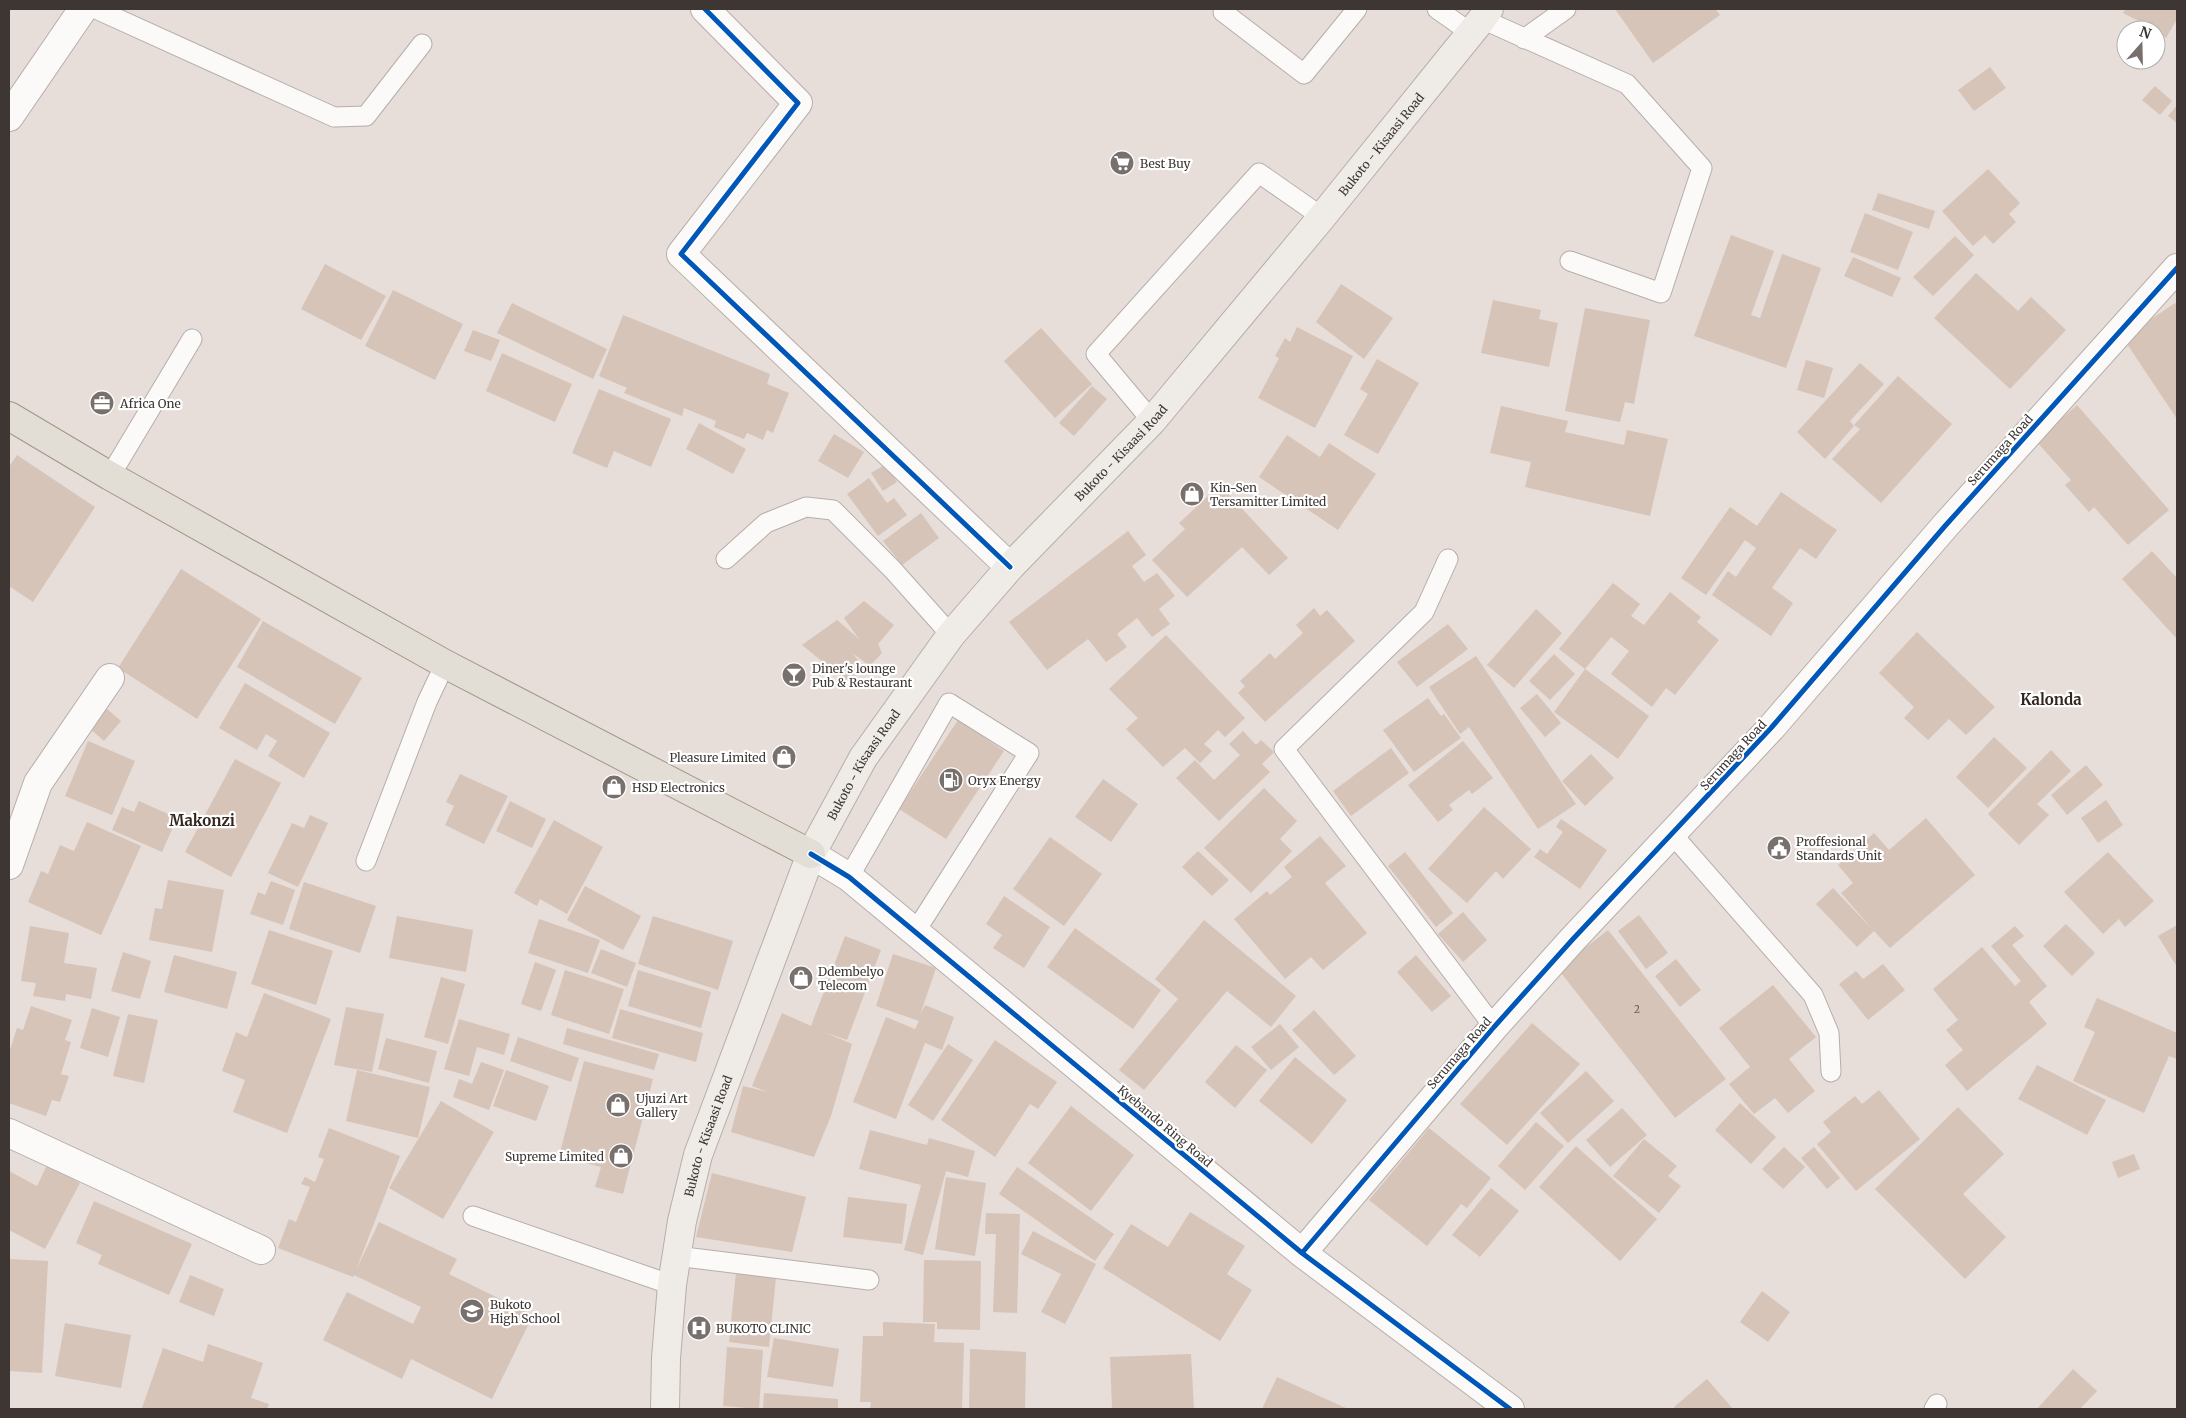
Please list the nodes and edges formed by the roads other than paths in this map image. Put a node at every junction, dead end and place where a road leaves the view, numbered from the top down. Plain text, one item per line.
1 (83, 9) edge
2 (96, 9) edge
3 (705, 9) edge
4 (1226, 9) edge
5 (1357, 9) edge
6 (1437, 9) edge
7 (1566, 9) edge
8 (1481, 20) edge
9 (1524, 39) junction
10 (422, 44) dead end
11 (9, 117) edge
12 (1322, 217) junction
13 (1570, 261) dead end
14 (2177, 269) edge
15 (192, 339) dead end
16 (9, 416) edge
17 (1152, 421) junction
18 (110, 476) junction
19 (726, 559) dead end
20 (1448, 559) dead end
21 (1010, 567) junction
22 (950, 635) junction
23 (445, 664) junction
24 (110, 678) dead end
25 (1672, 834) junction
26 (811, 854) junction
27 (366, 862) dead end
28 (9, 865) edge
29 (849, 877) junction
30 (915, 932) junction
31 (1494, 1027) junction
32 (1831, 1072) dead end
33 (9, 1133) edge
34 (473, 1216) dead end
35 (261, 1250) dead end
36 (1302, 1253) junction
37 (676, 1256) junction
38 (869, 1280) dead end
39 (672, 1284) junction
40 (665, 1409) edge
41 (1510, 1409) edge

1 - 11 street
2 - 10 lane
3 - 21 street
4 - 5 lane
6 - 8 lane
7 - 9 lane
8 - 9 lane
8 - 12 main road, Bukoto - Kisaasi Road
9 - 13 lane
12 - 17 main road, Bukoto - Kisaasi Road
12 - 17 lane
14 - 25 street, Serumaga Road
15 - 18 lane
16 - 18 main road
17 - 21 main road, Bukoto - Kisaasi Road
18 - 23 main road
19 - 22 lane
20 - 31 lane
21 - 22 main road, Bukoto - Kisaasi Road
22 - 26 main road, Bukoto - Kisaasi Road
23 - 26 main road
23 - 27 lane
24 - 28 street
25 - 31 street, Serumaga Road
25 - 32 lane
26 - 29 street, Kyebando Ring Road
26 - 37 main road, Bukoto - Kisaasi Road
29 - 30 street, Kyebando Ring Road
29 - 30 lane
30 - 36 street, Kyebando Ring Road
31 - 36 street, Serumaga Road
33 - 35 street
34 - 39 lane
36 - 41 street, Kyebando Ring Road
37 - 38 lane
37 - 39 main road, Bukoto - Kisaasi Road
39 - 40 main road, Bukoto - Kisaasi Road

